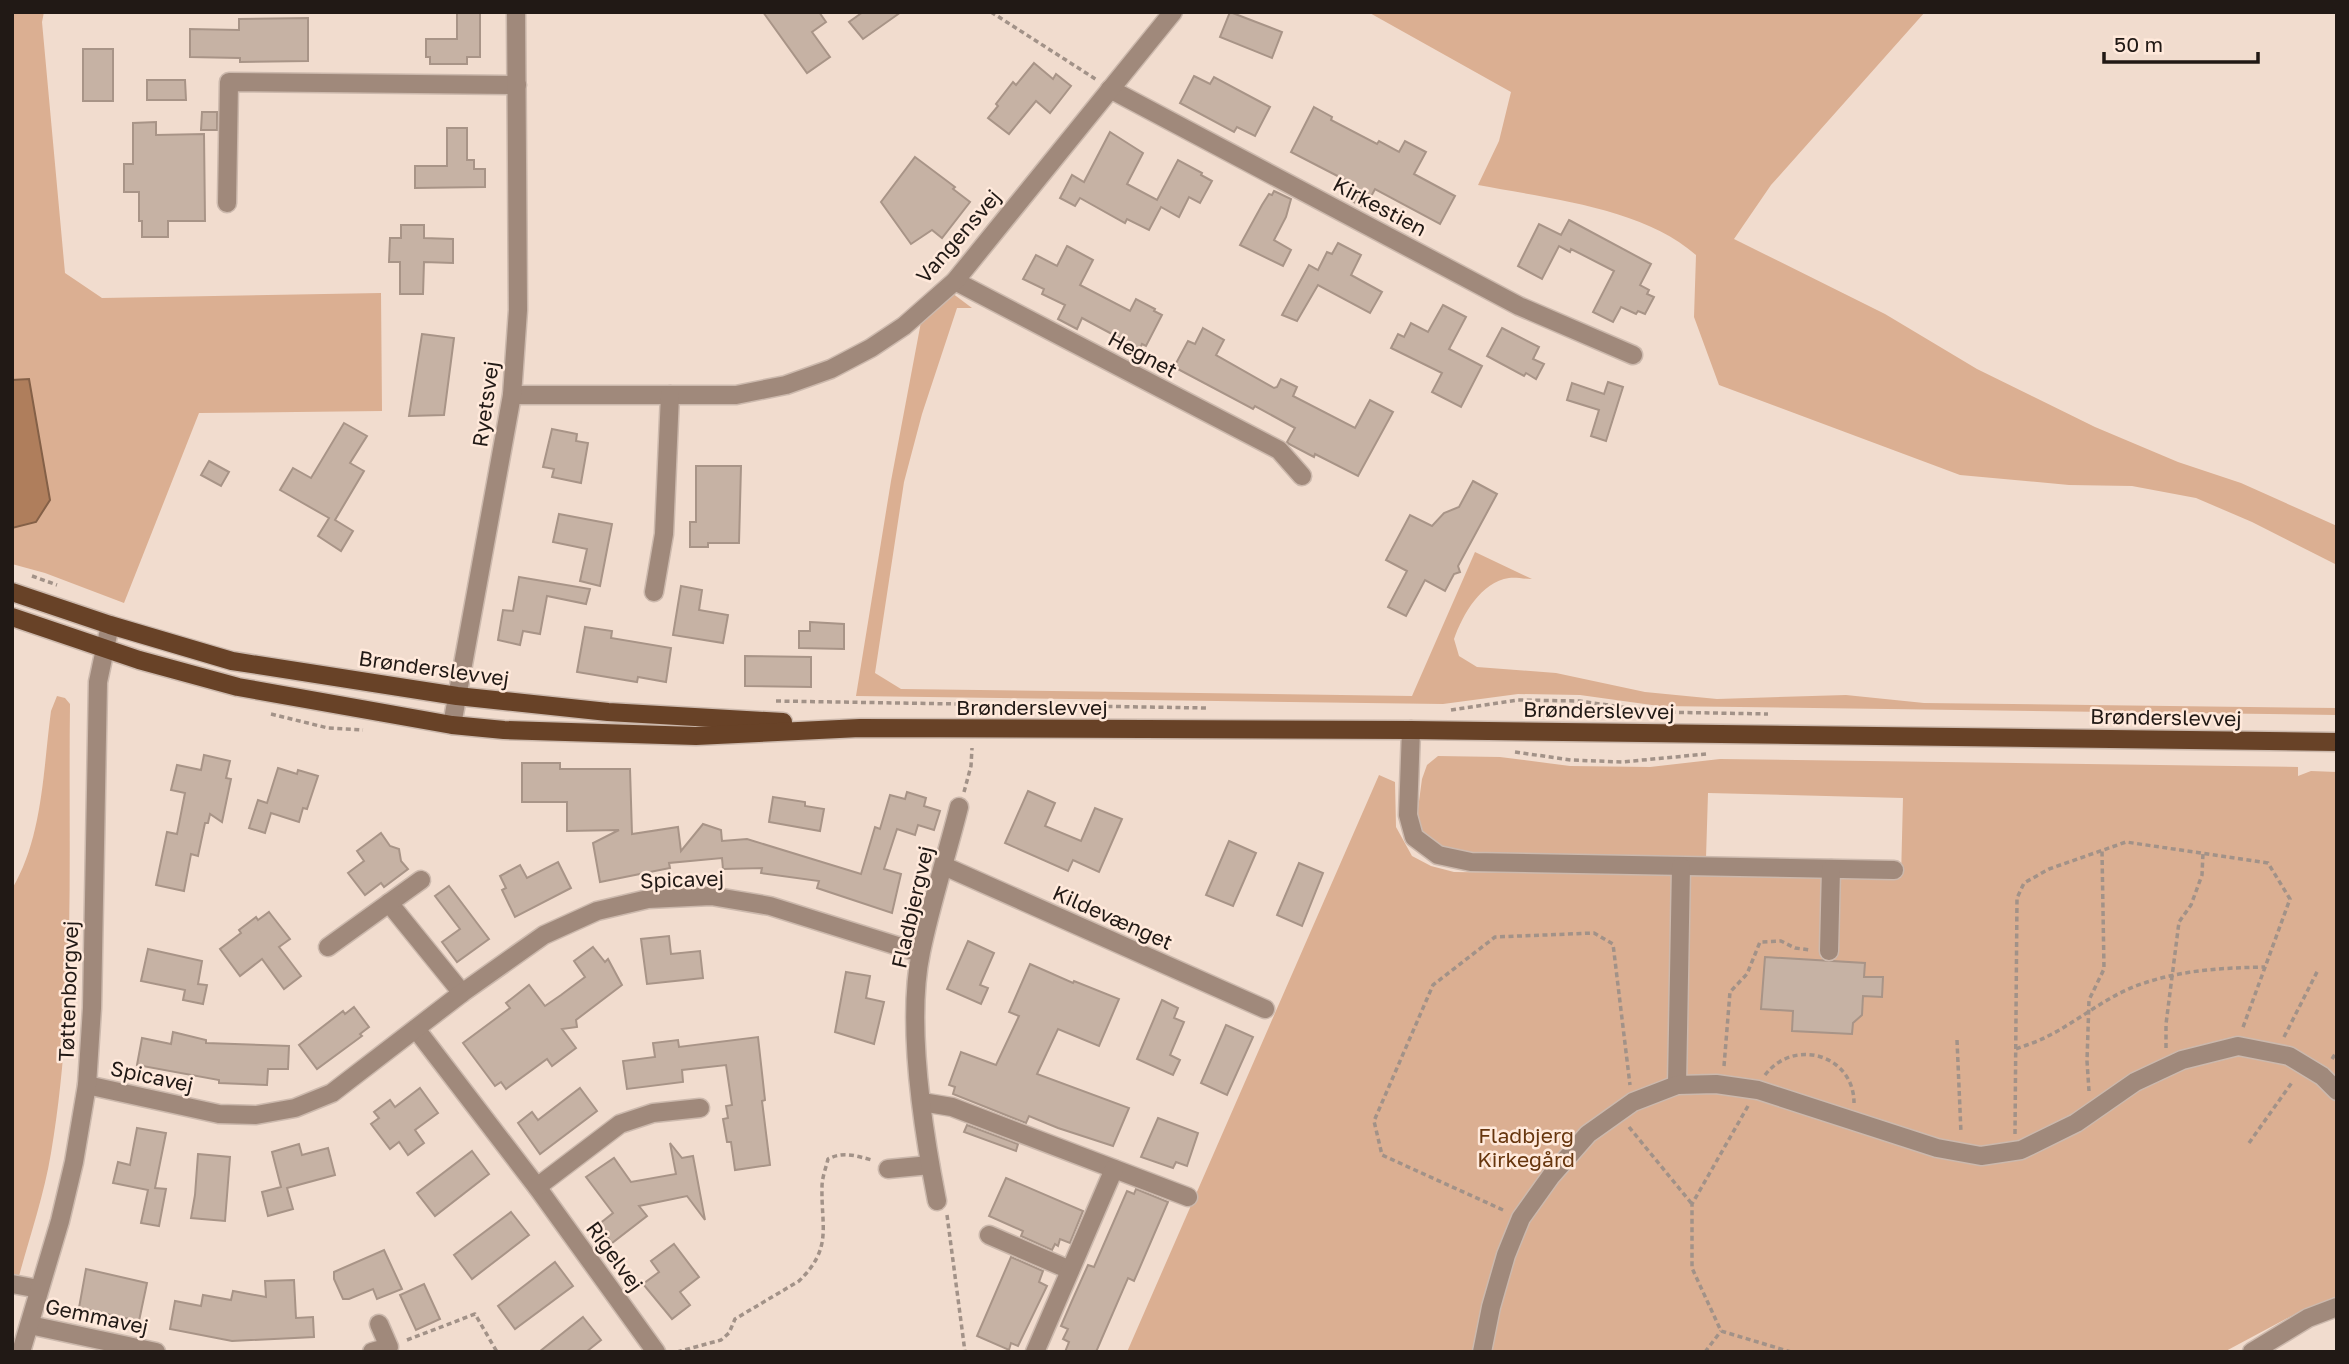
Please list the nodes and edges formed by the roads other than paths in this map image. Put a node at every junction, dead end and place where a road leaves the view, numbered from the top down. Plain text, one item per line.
1 (516, 12) edge
2 (1173, 12) edge
3 (517, 85) junction
4 (1110, 89) junction
5 (227, 203) dead end
6 (955, 281) junction
7 (1633, 355) dead end
8 (512, 395) junction
9 (670, 395) junction
10 (1302, 476) dead end
11 (12, 592) edge
12 (654, 592) dead end
13 (12, 617) edge
14 (110, 625) junction
15 (104, 649) junction
16 (457, 696) junction
17 (453, 725) junction
18 (860, 728) junction
19 (1411, 730) junction
20 (2337, 742) edge
21 (959, 807) road end
22 (944, 866) junction
23 (1681, 867) junction
24 (1831, 869) junction
25 (1894, 870) dead end
26 (421, 880) dead end
27 (389, 903) junction
28 (328, 947) dead end
29 (1829, 951) road end
30 (920, 953) junction
31 (462, 993) junction
32 (1265, 1009) dead end
33 (416, 1029) junction
34 (87, 1085) junction
35 (1677, 1085) junction
36 (2337, 1091) edge
37 (922, 1102) junction
38 (700, 1108) dead end
39 (930, 1165) junction
40 (1114, 1169) junction
41 (888, 1170) road end
42 (537, 1187) junction
43 (1188, 1198) dead end
44 (937, 1201) road end
45 (989, 1235) dead end
46 (1070, 1270) junction
47 (12, 1284) edge
48 (38, 1289) junction
49 (2337, 1307) edge
50 (379, 1324) dead end
51 (30, 1325) junction
52 (380, 1349) edge
53 (21, 1352) edge
54 (156, 1352) edge
55 (656, 1352) edge
56 (1035, 1352) edge
57 (1482, 1352) edge
58 (2252, 1352) edge

1 - 3 street, Ryetsvej
2 - 4 street, Vangensvej
3 - 5 street
3 - 8 street, Ryetsvej
4 - 6 street, Vangensvej
4 - 7 street, Kirkestien
6 - 9 street, Vangensvej
6 - 10 street, Hegnet
8 - 9 street, Vangensvej
8 - 16 street, Ryetsvej
9 - 12 street
11 - 14 main road, Brønderslevvej
13 - 15 main road, Brønderslevvej
14 - 15 street, Tøttenborgvej
14 - 16 main road, Brønderslevvej
15 - 17 main road, Brønderslevvej
15 - 34 street, Tøttenborgvej
16 - 17 street, Ryetsvej
16 - 18 main road, Brønderslevvej
17 - 18 main road, Brønderslevvej
18 - 19 main road, Brønderslevvej
19 - 20 main road, Brønderslevvej
19 - 23 street
21 - 22 street, Fladbjergvej
22 - 30 street, Fladbjergvej
22 - 32 street, Kildevænget
23 - 24 street
23 - 35 street
24 - 25 street
24 - 29 street
26 - 27 street
27 - 28 street
27 - 31 street
30 - 31 street, Spicavej
30 - 37 street, Fladbjergvej
31 - 33 street, Spicavej
33 - 34 street, Spicavej
33 - 42 street, Rigelvej
34 - 48 street, Tøttenborgvej
35 - 36 street
35 - 57 street
37 - 39 street, Fladbjergvej
37 - 40 street
38 - 42 street
39 - 41 street
39 - 44 street, Fladbjergvej
40 - 43 street
40 - 46 street
42 - 55 street, Rigelvej
45 - 46 street
46 - 56 street
47 - 48 street
48 - 51 street, Tøttenborgvej
49 - 58 street
50 - 52 street
51 - 53 street, Tøttenborgvej
51 - 54 street, Gemmavej

